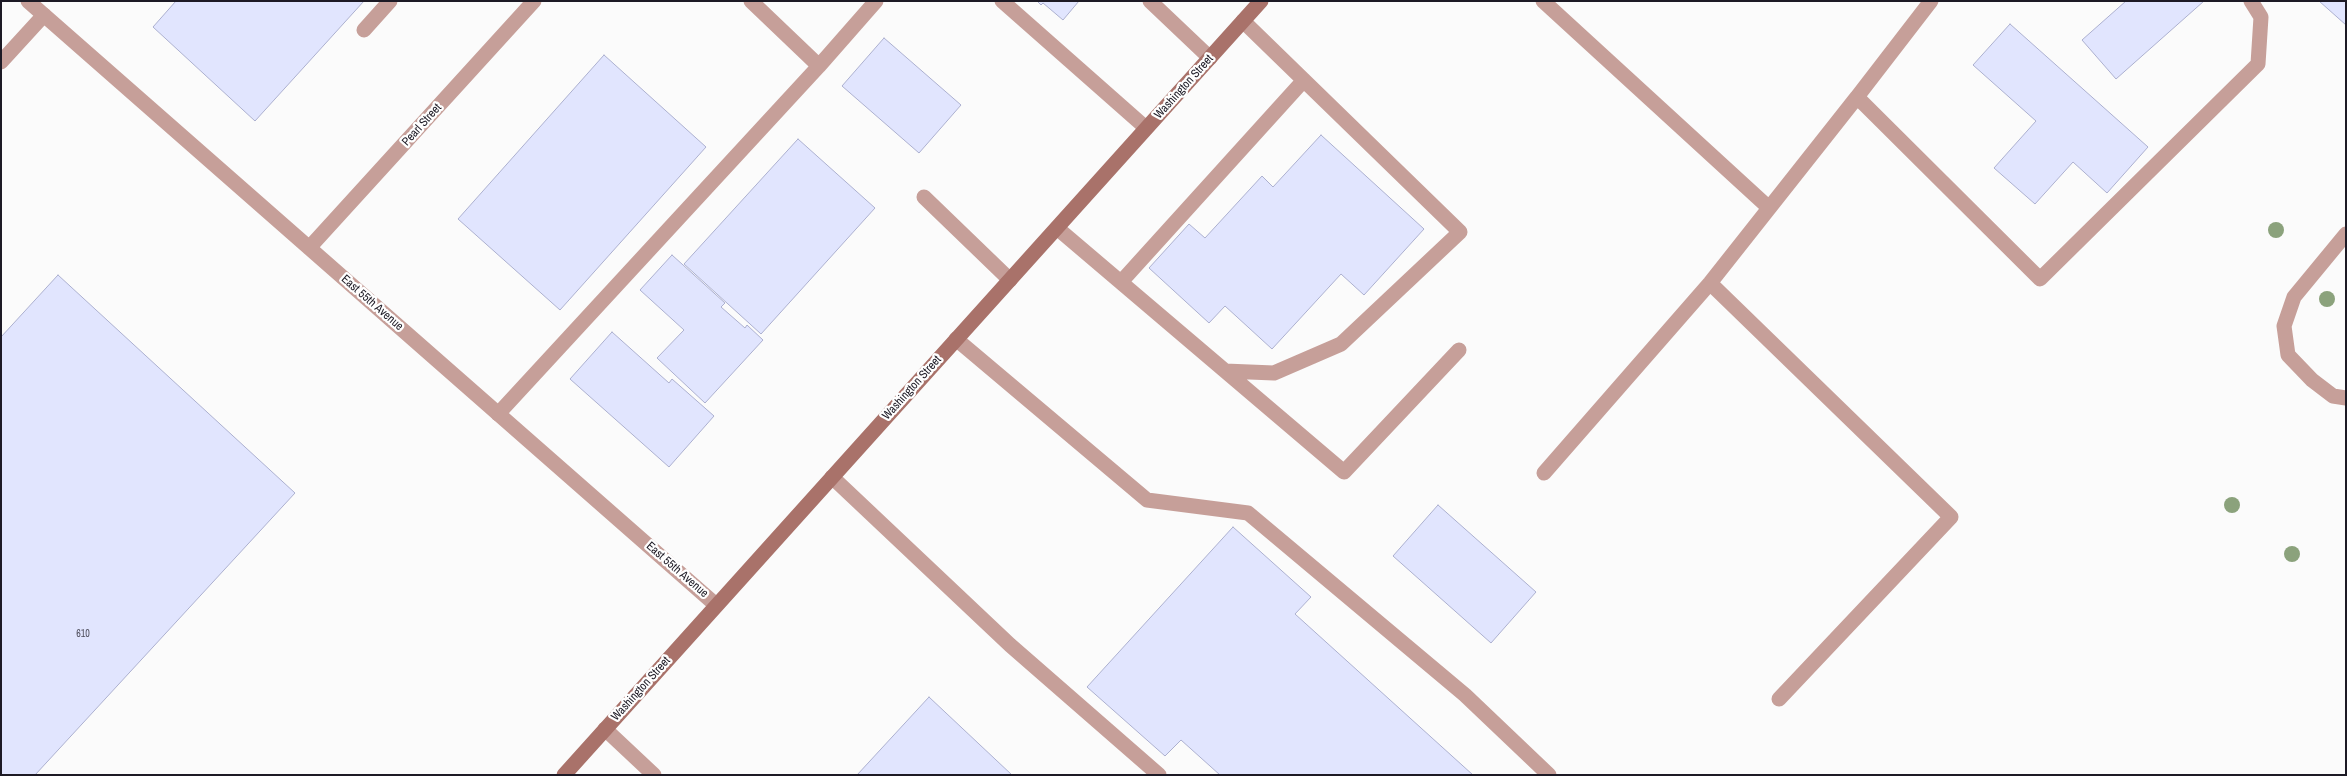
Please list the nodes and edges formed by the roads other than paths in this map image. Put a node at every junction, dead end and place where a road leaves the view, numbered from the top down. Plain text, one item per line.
1 (28, 1) edge
2 (390, 1) edge
3 (534, 1) edge
4 (751, 1) edge
5 (876, 1) edge
6 (1002, 1) edge
7 (1150, 1) edge
8 (1261, 1) edge
9 (1543, 1) edge
10 (1931, 1) edge
11 (2251, 1) edge
12 (44, 16) junction
13 (1243, 21) junction
14 (364, 30) dead end
15 (1210, 58) junction
16 (1, 62) edge
17 (819, 66) junction
18 (1304, 80) junction
19 (1858, 98) junction
20 (1146, 128) junction
21 (924, 197) dead end
22 (1768, 207) junction
23 (1057, 228) junction
24 (2346, 234) edge
25 (310, 248) junction
26 (1010, 280) junction
27 (1120, 282) junction
28 (1710, 283) junction
29 (956, 339) junction
30 (1459, 350) dead end
31 (1225, 371) junction
32 (2346, 398) edge
33 (498, 414) junction
34 (1544, 474) dead end
35 (832, 477) junction
36 (716, 605) junction
37 (1779, 699) dead end
38 (605, 729) junction
39 (564, 775) edge
40 (654, 775) edge
41 (1159, 775) edge
42 (1549, 775) edge

1 - 12 street, East 55th Avenue
2 - 14 street
3 - 25 street, Pearl Street
4 - 17 street
5 - 17 street
6 - 20 street
7 - 15 street
8 - 13 main road, Washington Street
9 - 22 street
10 - 19 street
11 - 19 street
12 - 16 street
12 - 25 street, East 55th Avenue
13 - 15 main road, Washington Street
13 - 18 street
15 - 20 main road, Washington Street
17 - 33 street
18 - 27 street
18 - 31 street
19 - 22 street
20 - 23 main road, Washington Street
21 - 26 street
22 - 28 street
23 - 26 main road, Washington Street
23 - 27 street
24 - 32 street
25 - 33 street, East 55th Avenue
26 - 29 main road, Washington Street
27 - 31 street
28 - 34 street
28 - 37 street
29 - 35 main road, Washington Street
29 - 42 street
30 - 31 street
33 - 36 street, East 55th Avenue
35 - 36 main road, Washington Street
35 - 41 street
36 - 38 main road, Washington Street
38 - 39 main road, Washington Street
38 - 40 street

